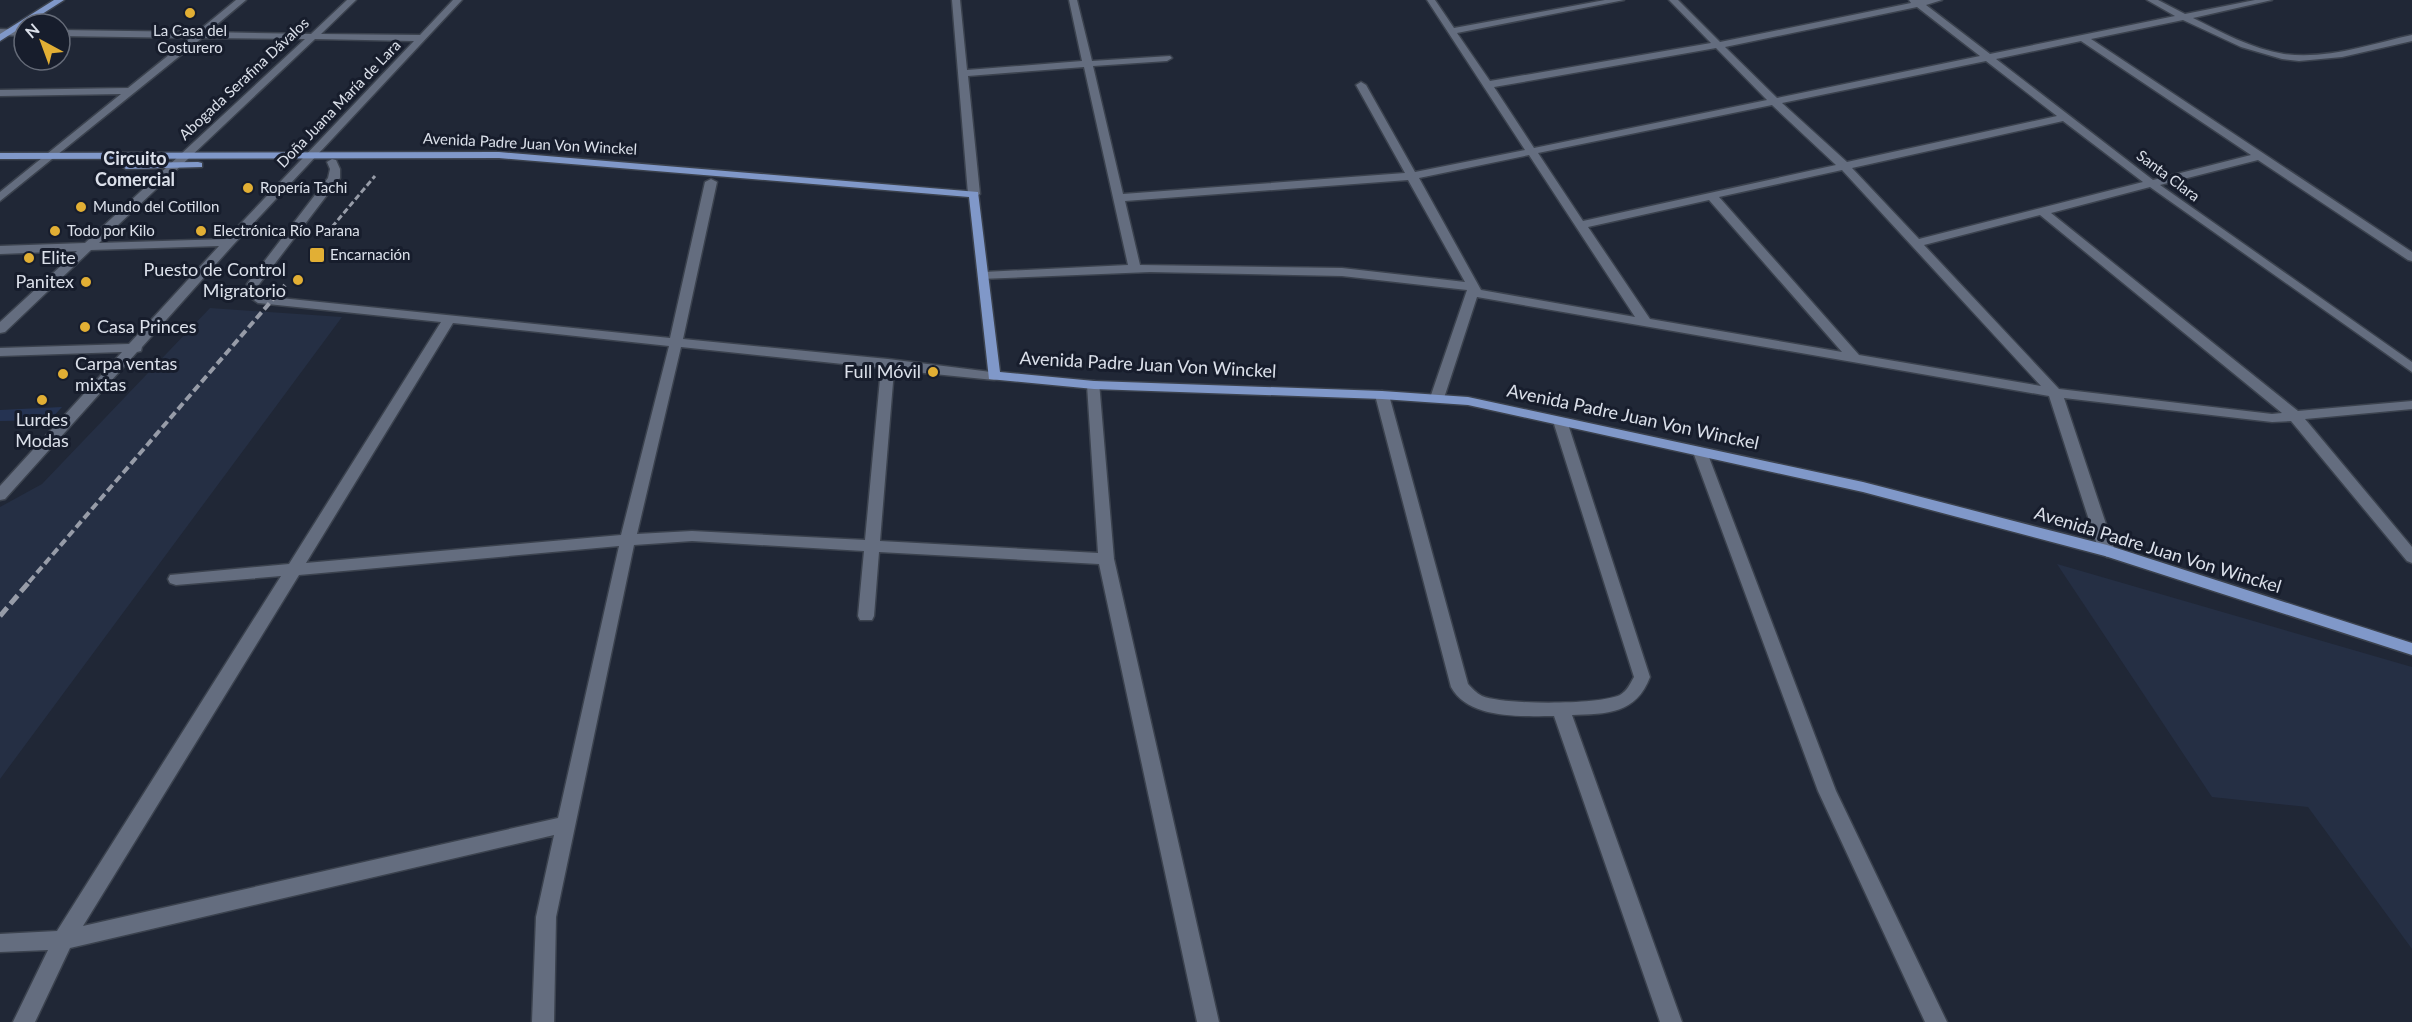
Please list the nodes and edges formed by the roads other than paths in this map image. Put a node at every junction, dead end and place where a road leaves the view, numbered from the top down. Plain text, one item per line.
1 (60, 0) edge
2 (74, 0) edge
3 (242, 0) edge
4 (352, 0) edge
5 (458, 0) edge
6 (956, 0) edge
7 (1073, 0) edge
8 (1431, 0) edge
9 (1550, 0) edge
10 (1620, 0) edge
11 (1673, 0) edge
12 (1938, 0) edge
13 (2151, 0) edge
14 (2268, 0) edge
15 (1915, 2) edge
16 (1560, 11) junction
17 (56, 12) edge
18 (2184, 16) junction
19 (1451, 31) junction
20 (5, 32) edge
21 (72, 33) edge
22 (200, 33) junction
23 (313, 35) junction
24 (0, 38) edge
25 (424, 38) junction
26 (2083, 38) junction
27 (2412, 38) edge
28 (1719, 45) junction
29 (1167, 58) dead end
30 (1988, 58) junction
31 (1088, 64) junction
32 (963, 73) junction
33 (1361, 85) dead end
34 (1487, 85) junction
35 (130, 91) junction
36 (0, 93) edge
37 (1774, 101) junction
38 (2066, 117) junction
39 (1530, 151) junction
40 (52, 155) junction
41 (185, 155) junction
42 (0, 156) edge
43 (2260, 156) junction
44 (310, 158) junction
45 (332, 162) junction
46 (40, 165) junction
47 (1843, 165) junction
48 (0, 166) edge
49 (174, 166) junction
50 (1412, 176) junction
51 (711, 182) junction
52 (2152, 184) junction
53 (1712, 195) junction
54 (0, 198) edge
55 (1119, 198) junction
56 (975, 199) junction
57 (2043, 213) junction
58 (1580, 225) junction
59 (229, 242) junction
60 (1914, 244) junction
61 (86, 248) junction
62 (0, 250) edge
63 (2412, 257) edge
64 (1135, 269) junction
65 (984, 276) junction
66 (1474, 287) junction
67 (450, 318) junction
68 (1645, 322) junction
69 (0, 329) edge
70 (676, 342) junction
71 (135, 348) junction
72 (0, 352) edge
73 (1854, 358) junction
74 (888, 363) junction
75 (2412, 368) edge
76 (994, 376) junction
77 (1094, 385) junction
78 (2055, 393) junction
79 (1382, 395) junction
80 (1437, 398) junction
81 (2412, 405) edge
82 (2293, 414) junction
83 (1560, 421) junction
84 (1700, 452) junction
85 (0, 494) edge
86 (628, 539) junction
87 (874, 547) junction
88 (2107, 551) junction
89 (2412, 557) edge
90 (1106, 560) junction
91 (291, 571) junction
92 (176, 579) dead end
93 (866, 616) dead end
94 (2412, 649) edge
95 (1561, 710) junction
96 (567, 825) junction
97 (63, 940) junction
98 (0, 943) edge
99 (24, 1022) edge
100 (543, 1022) edge
101 (1208, 1022) edge
102 (1671, 1022) edge
103 (1936, 1022) edge

1 - 20 main road
2 - 17 main road
3 - 22 street
4 - 23 street, Abogada Serafina Dávalos
5 - 25 street, Doña Juana María de Lara
6 - 32 street
7 - 31 street
8 - 19 street
9 - 16 street
10 - 16 street
11 - 28 street
12 - 15 street
13 - 18 street
14 - 18 street
15 - 28 street
15 - 30 street, Santa Clara
16 - 19 street
18 - 26 street
18 - 27 street
19 - 34 street
20 - 24 main road
21 - 22 street
22 - 23 street
22 - 35 street
23 - 25 street
23 - 41 street, Abogada Serafina Dávalos
25 - 44 street, Doña Juana María de Lara
26 - 30 street
26 - 43 street
28 - 34 street
28 - 37 street
29 - 31 street
30 - 37 street
30 - 38 street, Santa Clara
31 - 32 street
31 - 55 street
32 - 56 street
33 - 50 street
34 - 39 street
35 - 36 street
35 - 40 street
37 - 39 street
37 - 47 street
38 - 47 street
38 - 52 street, Santa Clara
39 - 50 street
39 - 58 street
40 - 41 main road, Avenida Padre Juan Von Winckel
40 - 42 main road, Avenida Padre Juan Von Winckel
40 - 46 street
41 - 44 main road, Avenida Padre Juan Von Winckel
41 - 49 street, Abogada Serafina Dávalos
43 - 52 street
43 - 63 street
44 - 45 main road, Avenida Padre Juan Von Winckel
44 - 49 main road, Avenida Padre Juan Von Winckel
44 - 56 main road, Avenida Padre Juan Von Winckel
44 - 59 street, Doña Juana María de Lara
45 - 51 main road, Avenida Padre Juan Von Winckel
45 - 67 street
46 - 48 main road, Avenida Padre Juan Von Winckel
46 - 49 main road, Avenida Padre Juan Von Winckel
46 - 54 street
47 - 53 street
47 - 60 street
49 - 61 street, Abogada Serafina Dávalos
50 - 55 street
50 - 66 street
51 - 56 main road, Avenida Padre Juan Von Winckel
51 - 70 street
52 - 57 street
52 - 75 street, Santa Clara
53 - 58 street
53 - 73 street
55 - 64 street
56 - 65 main road, Avenida Padre Juan Von Winckel
57 - 60 street
57 - 82 street
58 - 68 street
59 - 61 street
59 - 71 street, Doña Juana María de Lara
60 - 78 street
61 - 62 street
61 - 69 street, Abogada Serafina Dávalos
64 - 65 street
64 - 66 street
65 - 76 main road, Avenida Padre Juan Von Winckel
66 - 68 street
66 - 80 street
67 - 70 street
67 - 91 street
68 - 73 street
70 - 74 street
70 - 86 street
71 - 72 street
71 - 85 street, Doña Juana María de Lara
73 - 78 street
74 - 76 street
74 - 87 street
76 - 77 main road, Avenida Padre Juan Von Winckel
77 - 79 main road, Avenida Padre Juan Von Winckel
77 - 90 street
78 - 82 street
78 - 88 street
79 - 80 main road, Avenida Padre Juan Von Winckel
79 - 95 street
80 - 83 main road, Avenida Padre Juan Von Winckel
81 - 82 street
82 - 89 street
83 - 84 main road, Avenida Padre Juan Von Winckel
83 - 95 street
84 - 88 main road, Avenida Padre Juan Von Winckel
84 - 103 street
86 - 87 street
86 - 91 street
86 - 96 street
87 - 90 street
87 - 93 street
88 - 94 main road, Avenida Padre Juan Von Winckel
90 - 101 street
91 - 92 street
91 - 97 street
95 - 102 street
96 - 97 street
96 - 100 street
97 - 98 street
97 - 99 street

